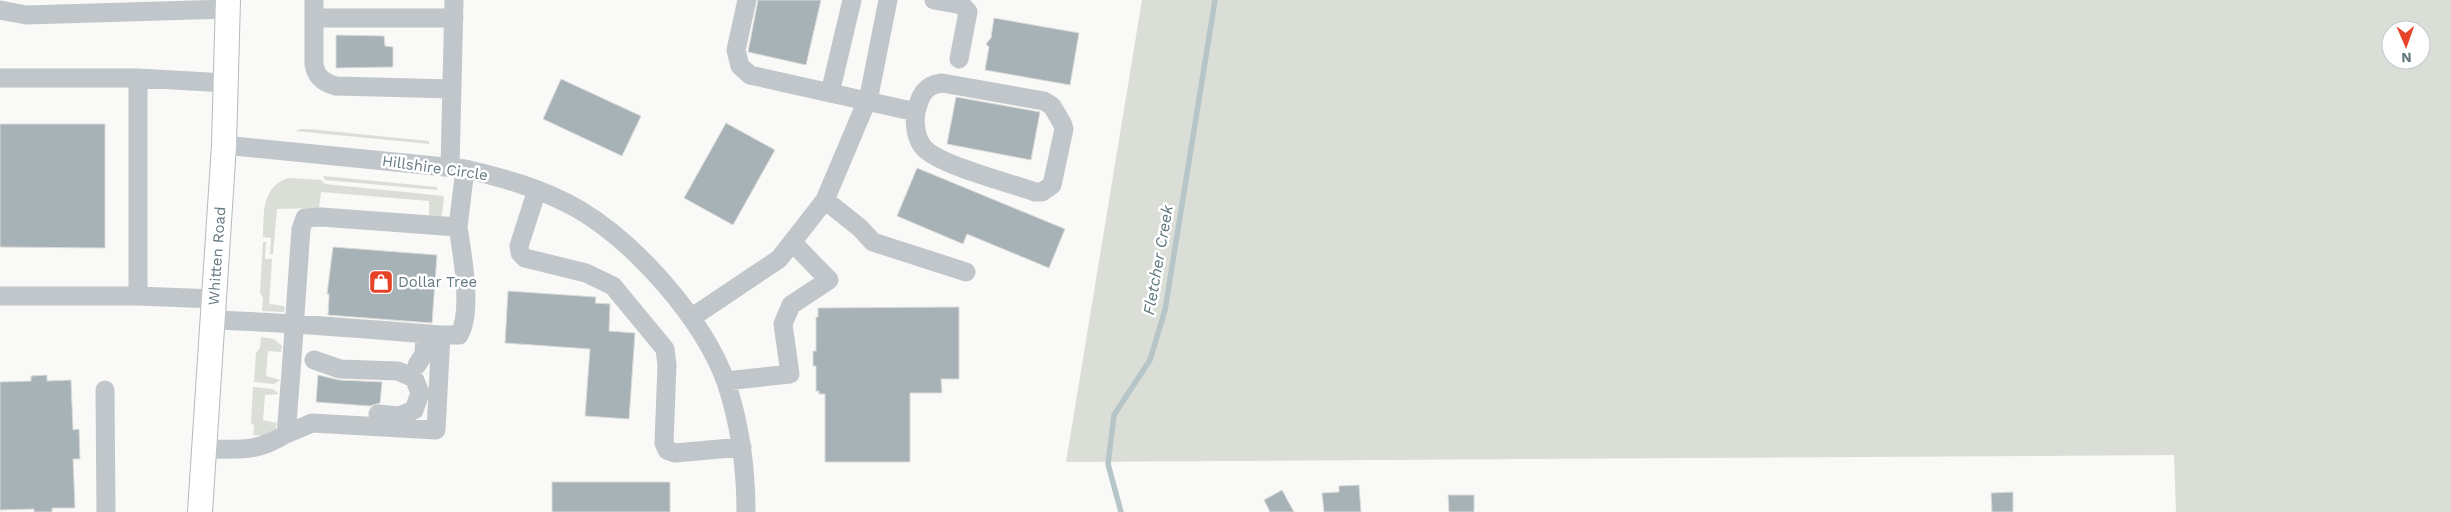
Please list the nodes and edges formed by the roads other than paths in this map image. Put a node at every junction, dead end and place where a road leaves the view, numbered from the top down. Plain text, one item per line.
1 (747, 0) edge
2 (852, 0) edge
3 (888, 0) edge
4 (934, 0) edge
5 (228, 5) edge
6 (117, 6) edge
7 (314, 9) edge
8 (454, 9) edge
9 (0, 10) edge
10 (959, 59) dead end
11 (0, 78) edge
12 (138, 78) junction
13 (226, 83) junction
14 (452, 89) junction
15 (830, 93) junction
16 (866, 101) junction
17 (916, 112) junction
18 (224, 145) junction
19 (457, 168) junction
20 (537, 190) junction
21 (824, 200) junction
22 (458, 227) junction
23 (792, 242) junction
24 (966, 272) dead end
25 (0, 296) edge
26 (138, 296) junction
27 (214, 310) junction
28 (690, 318) junction
29 (294, 324) junction
30 (433, 334) junction
31 (293, 358) junction
32 (314, 360) junction
33 (417, 365) junction
34 (726, 381) junction
35 (105, 390) dead end
36 (438, 393) junction
37 (312, 422) junction
38 (286, 434) junction
39 (742, 447) junction
40 (205, 449) junction
41 (106, 512) edge
42 (200, 512) edge
43 (746, 512) edge

1 - 15 street
2 - 15 street
3 - 16 street
4 - 10 street
5 - 6 street
5 - 13 main road, Whitten Road
6 - 9 street
7 - 8 street
7 - 14 street
8 - 14 street
11 - 12 street
12 - 13 street
12 - 26 street
13 - 18 main road, Whitten Road
14 - 19 street
15 - 16 street
16 - 17 street
16 - 21 street
17 - 17 street
18 - 19 street, Hillshire Circle
18 - 27 main road, Whitten Road
19 - 20 street, Hillshire Circle
19 - 22 street
20 - 28 street, Hillshire Circle
20 - 39 street
21 - 23 street
21 - 24 street
22 - 29 street
22 - 30 street
23 - 28 street
23 - 34 street
25 - 26 street
26 - 27 street
27 - 29 street
27 - 40 main road, Whitten Road
28 - 34 street, Hillshire Circle
29 - 30 street
29 - 31 street
30 - 33 street
30 - 36 street
31 - 32 street
31 - 38 street
32 - 33 street
32 - 37 street
33 - 36 street
34 - 39 street, Hillshire Circle
35 - 41 street
36 - 37 street
37 - 38 street
38 - 40 street
39 - 43 street, Hillshire Circle
40 - 42 main road, Whitten Road

